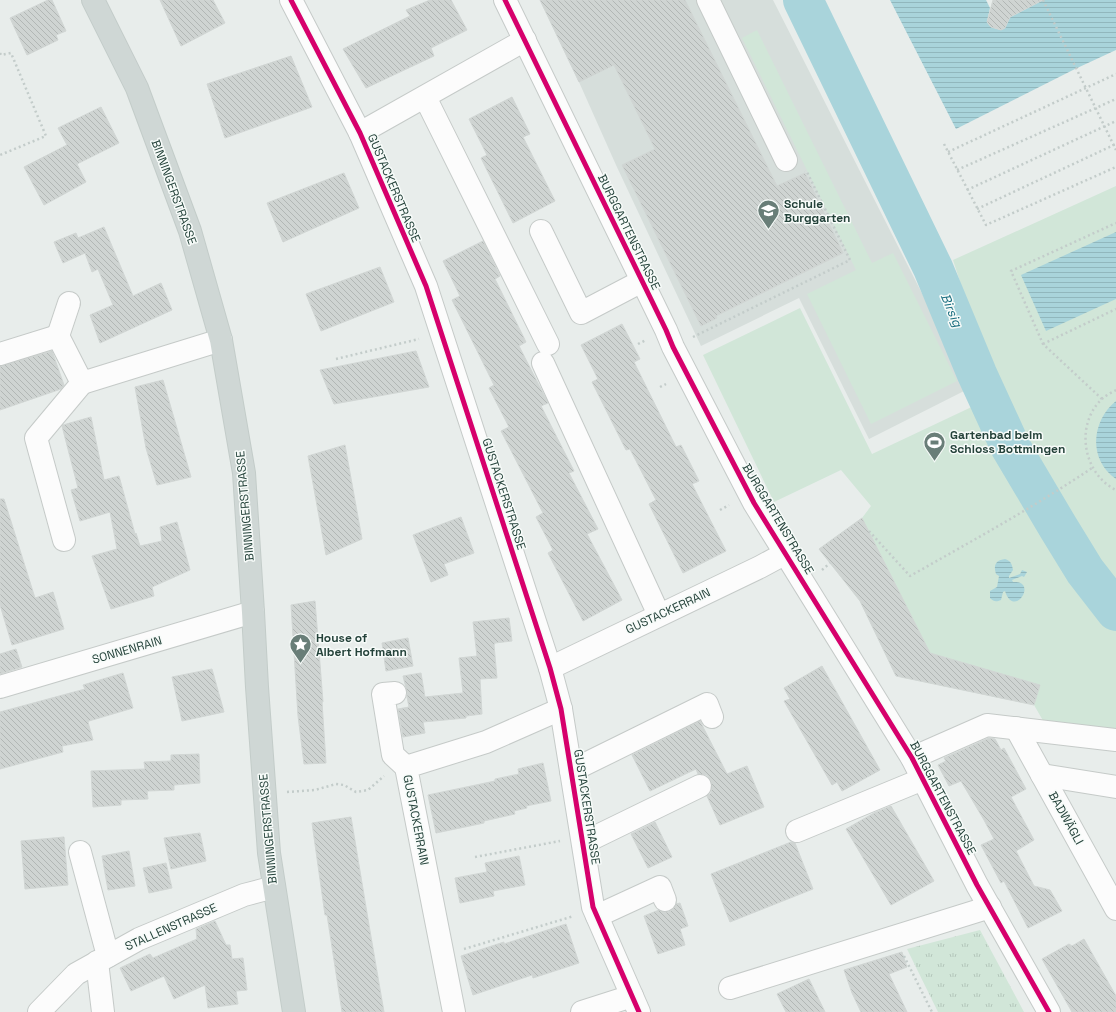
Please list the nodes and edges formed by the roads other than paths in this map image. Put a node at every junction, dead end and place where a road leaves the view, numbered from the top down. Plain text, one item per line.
1 (93, 0) edge
2 (291, 0) edge
3 (506, 0) edge
4 (708, 0) edge
5 (525, 40) junction
6 (425, 96) junction
7 (360, 133) junction
8 (786, 160) road end
9 (542, 231) dead end
10 (642, 282) junction
11 (69, 303) dead end
12 (58, 336) junction
13 (220, 340) junction
14 (0, 354) edge
15 (82, 383) junction
16 (64, 540) dead end
17 (786, 553) junction
18 (254, 612) junction
19 (659, 615) junction
20 (550, 668) junction
21 (0, 687) edge
22 (395, 693) dead end
23 (562, 709) junction
24 (712, 717) dead end
25 (1016, 728) junction
26 (1116, 740) edge
27 (912, 758) junction
28 (406, 767) junction
29 (571, 771) junction
30 (1042, 774) junction
31 (923, 779) junction
32 (700, 786) dead end
33 (1116, 786) edge
34 (797, 831) dead end
35 (582, 840) junction
36 (80, 852) dead end
37 (274, 887) junction
38 (665, 900) dead end
39 (990, 907) junction
40 (1116, 909) edge
41 (595, 913) junction
42 (102, 959) junction
43 (730, 988) dead end
44 (635, 1004) edge
45 (39, 1012) edge
46 (103, 1012) edge
47 (294, 1012) edge
48 (454, 1012) edge
49 (582, 1012) edge
50 (1049, 1012) edge

1 - 13 main road, BINNINGERSTRASSE
2 - 7 street, GUSTACKERSTRASSE
3 - 5 street, BURGGARTENSTRASSE
4 - 8 street
5 - 6 street, GUSTACKERSTRASSE
5 - 10 street, BURGGARTENSTRASSE
6 - 7 street, GUSTACKERSTRASSE
6 - 19 street
7 - 20 street, GUSTACKERSTRASSE
9 - 10 street
10 - 17 street, BURGGARTENSTRASSE
11 - 12 street
12 - 14 street
12 - 15 street
13 - 15 street
13 - 18 main road, BINNINGERSTRASSE
15 - 16 street
17 - 19 street, GUSTACKERRAIN
17 - 27 street, BURGGARTENSTRASSE
18 - 21 street, SONNENRAIN
18 - 37 main road, BINNINGERSTRASSE
19 - 20 street, GUSTACKERRAIN
20 - 23 street, GUSTACKERSTRASSE
22 - 28 street
23 - 28 street, GUSTACKERRAIN
23 - 29 street, GUSTACKERSTRASSE
24 - 29 street
25 - 26 street
25 - 27 street
25 - 30 street, BADWÄGLI
27 - 31 street, BURGGARTENSTRASSE
28 - 48 street, GUSTACKERRAIN
29 - 35 street, GUSTACKERSTRASSE
30 - 33 street
30 - 40 street, BADWÄGLI
31 - 34 street
31 - 39 street, BURGGARTENSTRASSE
32 - 35 street
35 - 41 street, GUSTACKERSTRASSE
36 - 42 street
37 - 42 street, STALLENSTRASSE
37 - 47 main road, BINNINGERSTRASSE
38 - 41 street
39 - 43 street
39 - 50 street, BURGGARTENSTRASSE
41 - 44 street, GUSTACKERSTRASSE
42 - 45 street, STALLENSTRASSE
42 - 46 street
44 - 49 street

